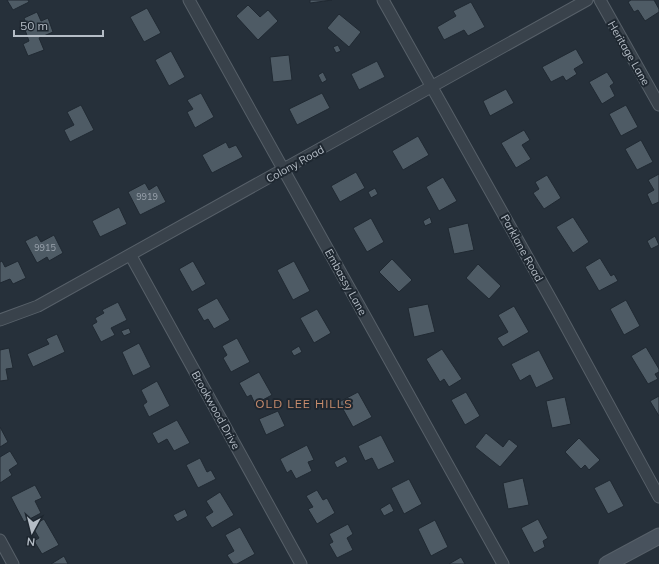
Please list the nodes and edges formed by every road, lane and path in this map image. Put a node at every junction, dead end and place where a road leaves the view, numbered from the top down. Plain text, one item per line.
1 (189, 0) edge
2 (383, 0) edge
3 (587, 0) edge
4 (600, 0) edge
5 (432, 87) junction
6 (656, 93) edge
7 (659, 105) edge
8 (284, 170) junction
9 (131, 256) junction
10 (0, 320) edge
11 (659, 497) edge
12 (659, 536) edge
13 (0, 540) edge
14 (13, 564) edge
15 (301, 564) edge
16 (503, 564) edge
17 (607, 564) edge

1 - 8 street, Embassy Lane
2 - 5 street, Parklane Road
3 - 5 street, Colony Road
4 - 6 street, Heritage Lane
5 - 8 street, Colony Road
5 - 11 street, Parklane Road
6 - 7 street, Heritage Lane
8 - 9 street, Colony Road
8 - 16 street, Embassy Lane
9 - 10 street, Colony Road
9 - 15 street, Brookwood Drive
12 - 17 main road
13 - 14 street

